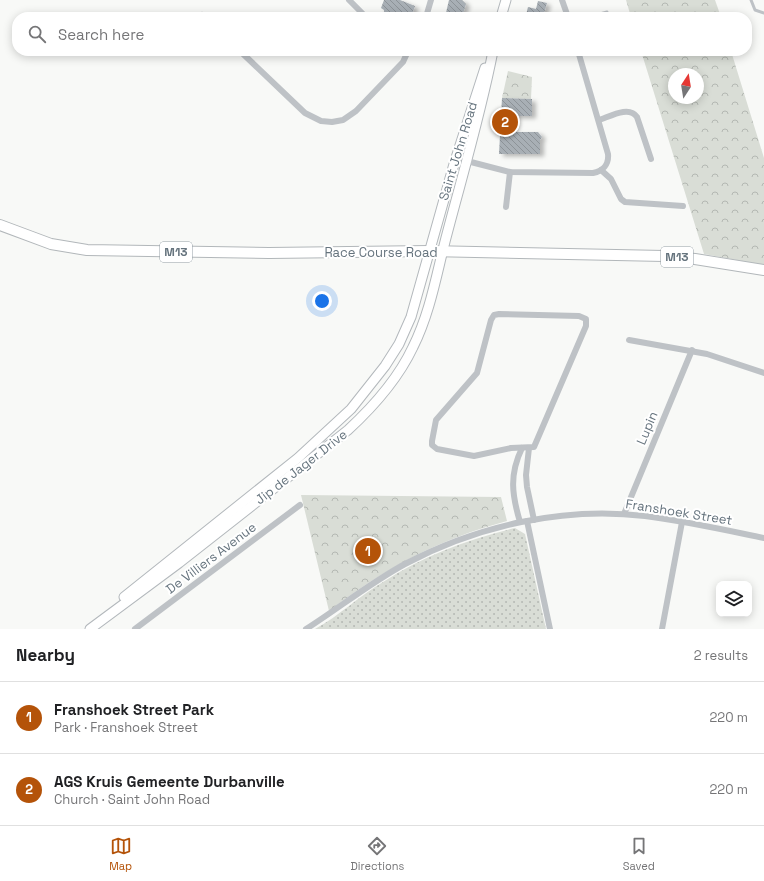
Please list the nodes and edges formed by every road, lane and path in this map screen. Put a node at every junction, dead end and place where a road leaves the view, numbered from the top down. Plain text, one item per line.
1 (349, 0) edge
2 (431, 0) edge
3 (506, 0) edge
4 (562, 0) edge
5 (751, 0) edge
6 (361, 12) edge
7 (427, 12) edge
8 (502, 12) edge
9 (566, 12) edge
10 (764, 13) edge
11 (245, 56) edge
12 (406, 56) edge
13 (490, 56) edge
14 (491, 56) edge
15 (580, 56) edge
16 (599, 120) junction
17 (651, 159) dead end
18 (467, 161) junction
19 (601, 170) junction
20 (510, 172) junction
21 (683, 206) dead end
22 (506, 207) dead end
23 (0, 225) edge
24 (430, 251) junction
25 (443, 251) junction
26 (764, 270) edge
27 (629, 340) dead end
28 (692, 350) junction
29 (764, 373) edge
30 (522, 448) junction
31 (529, 448) junction
32 (300, 505) dead end
33 (624, 514) junction
34 (534, 520) junction
35 (523, 522) junction
36 (682, 522) junction
37 (764, 538) edge
38 (84, 629) edge
39 (90, 629) edge
40 (135, 629) edge
41 (306, 629) edge
42 (550, 629) edge
43 (662, 629) edge

1 - 6 street
2 - 7 street
3 - 8 main road
4 - 9 street
5 - 10 lane
11 - 12 street
13 - 24 main road, Saint John Road
14 - 18 main road, Saint John Road
15 - 16 street
16 - 17 street
16 - 19 street
18 - 20 street
18 - 25 main road, Saint John Road
19 - 20 street
19 - 21 street
20 - 22 street
23 - 24 main road, Race Course Road / M13
24 - 25 main road, Race Course Road / M13
24 - 38 main road, Jip de Jager Drive
25 - 26 main road, Race Course Road / M13
25 - 39 main road, Jip de Jager Drive
27 - 28 street
28 - 29 street
28 - 33 street, Lupin
30 - 31 street
30 - 31 street
30 - 35 street
31 - 34 street
32 - 40 street, De Villiers Avenue
33 - 34 street, Franshoek Street
33 - 36 street, Franshoek Street
34 - 35 street, Franshoek Street
35 - 41 street, Franshoek Street
35 - 42 street
36 - 37 street, Franshoek Street
36 - 43 street

